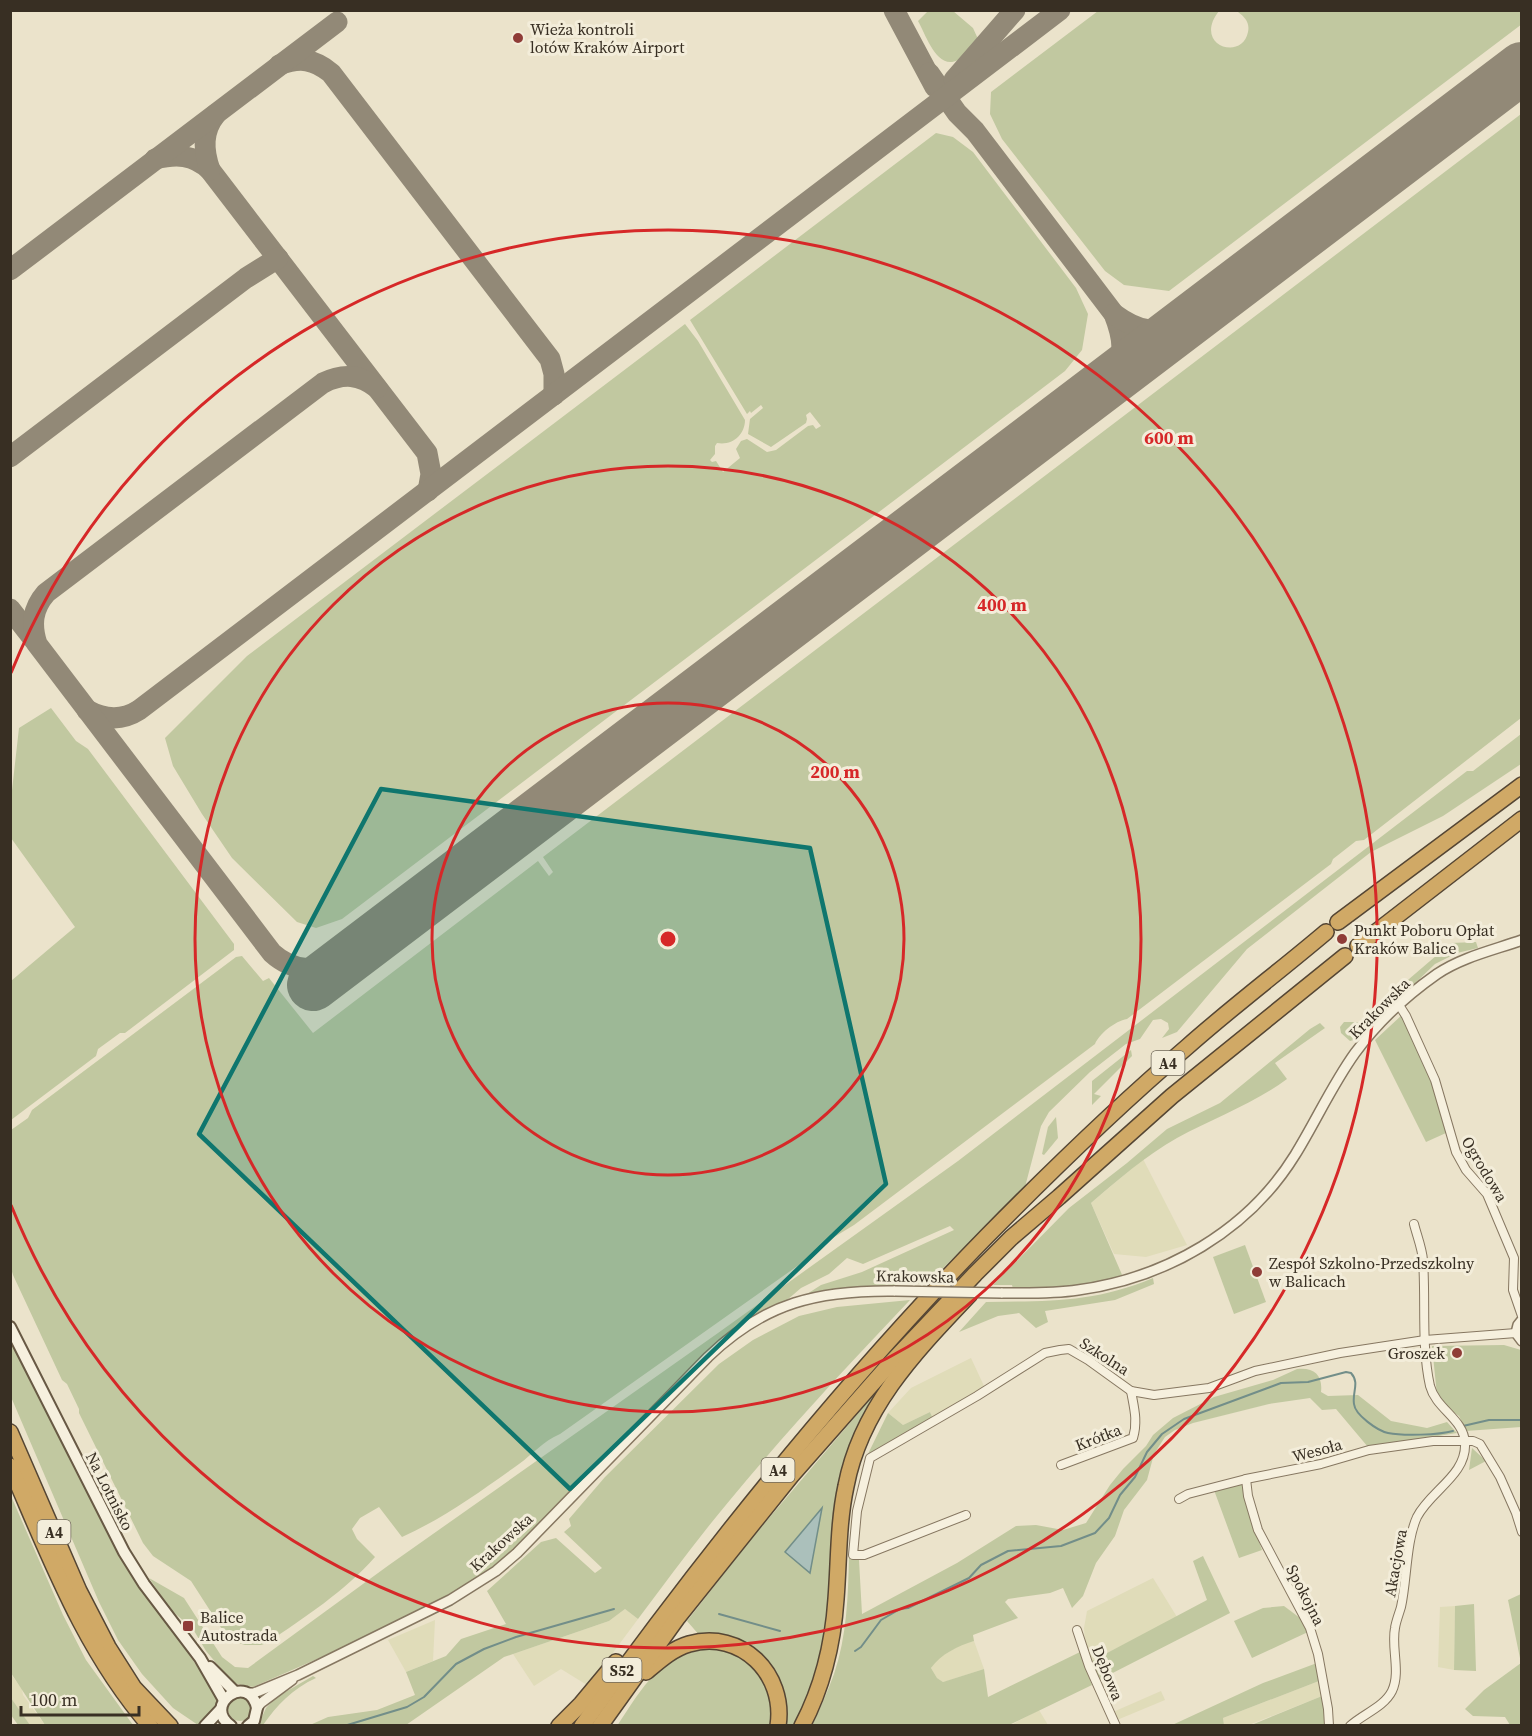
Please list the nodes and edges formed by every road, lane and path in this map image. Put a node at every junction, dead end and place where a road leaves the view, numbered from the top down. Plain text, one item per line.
1 (1521, 785) edge
2 (1521, 819) edge
3 (1338, 922) dead end
4 (1326, 932) dead end
5 (1521, 940) edge
6 (1399, 1005) junction
7 (1059, 1197) junction
8 (1414, 1224) dead end
9 (1521, 1318) edge
10 (10, 1327) edge
11 (1519, 1337) edge
12 (1425, 1340) junction
13 (1131, 1391) junction
14 (10, 1432) edge
15 (1465, 1441) junction
16 (1061, 1465) dead end
17 (10, 1466) edge
18 (1246, 1479) junction
19 (1179, 1499) dead end
20 (966, 1515) dead end
21 (1521, 1532) edge
22 (662, 1616) junction
23 (1077, 1630) dead end
24 (200, 1658) junction
25 (298, 1675) junction
26 (235, 1692) junction
27 (247, 1693) junction
28 (620, 1696) junction
29 (223, 1704) junction
30 (257, 1708) junction
31 (174, 1724) edge
32 (150, 1725) edge
33 (205, 1725) edge
34 (222, 1725) edge
35 (231, 1725) edge
36 (248, 1725) edge
37 (559, 1725) edge
38 (582, 1725) edge
39 (600, 1725) edge
40 (778, 1725) edge
41 (802, 1725) edge
42 (1116, 1725) edge
43 (1329, 1725) edge
44 (1350, 1725) edge

1 - 3 highway
2 - 7 highway, A4
4 - 22 highway, A4
5 - 6 street, Krakowska
6 - 9 street, Ogrodowa
6 - 25 street, Krakowska, bridge
7 - 28 highway, A4
7 - 41 highway, A4
8 - 12 street
9 - 11 street, Szkolna
10 - 24 main road, Na Lotnisko
11 - 12 street, Szkolna
12 - 13 street, Szkolna
12 - 15 street
13 - 16 street, Krótka
13 - 20 street, Szkolna
14 - 31 highway, A4
15 - 18 street, Wesoła
15 - 21 street
15 - 44 street, Akacjowa
17 - 32 highway, A4
18 - 19 street, Wesoła
18 - 43 street, Spokojna
22 - 37 highway, A4
22 - 38 highway, S52
23 - 42 street, Dębowa
24 - 26 main road, Na Lotnisko
24 - 29 main road, Na Lotnisko
25 - 27 street, Krakowska
25 - 30 street, Krakowska
26 - 27 main road
26 - 29 main road
27 - 30 main road
28 - 39 highway, S52
28 - 40 highway
29 - 33 main road
29 - 35 main road, Na Lotnisko
30 - 36 main road
34 - 35 main road

